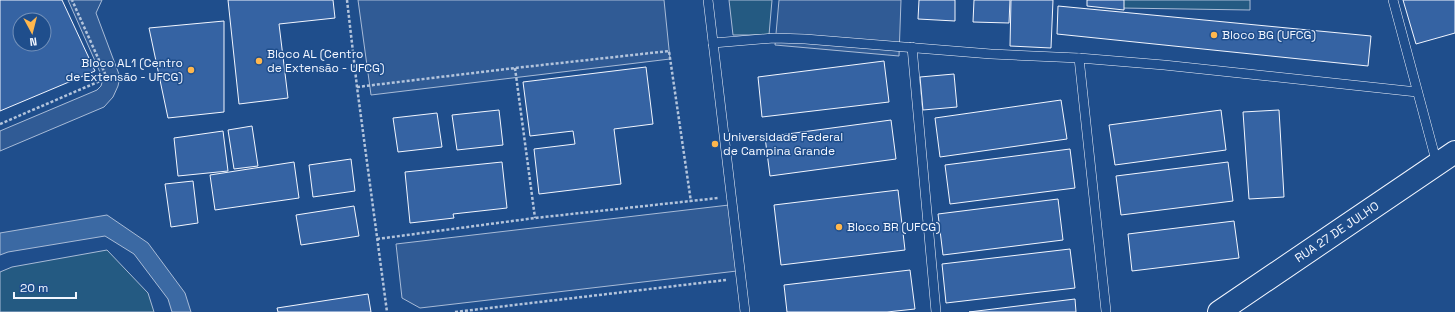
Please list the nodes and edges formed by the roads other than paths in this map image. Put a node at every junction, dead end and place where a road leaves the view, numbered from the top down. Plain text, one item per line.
1 (708, 0) edge
2 (1393, 0) edge
3 (713, 43) junction
4 (912, 47) junction
5 (1080, 58) junction
6 (1417, 92) junction
7 (1455, 152) edge
8 (1437, 164) junction
9 (1106, 311) edge
10 (745, 312) edge
11 (936, 312) edge
12 (1219, 312) edge

1 - 3 lane
2 - 6 lane
3 - 4 lane
3 - 10 lane
4 - 5 lane
4 - 11 lane
5 - 6 lane
5 - 9 lane
6 - 8 lane
7 - 8 street, RUA 27 DE JULHO
8 - 12 street, RUA 27 DE JULHO

